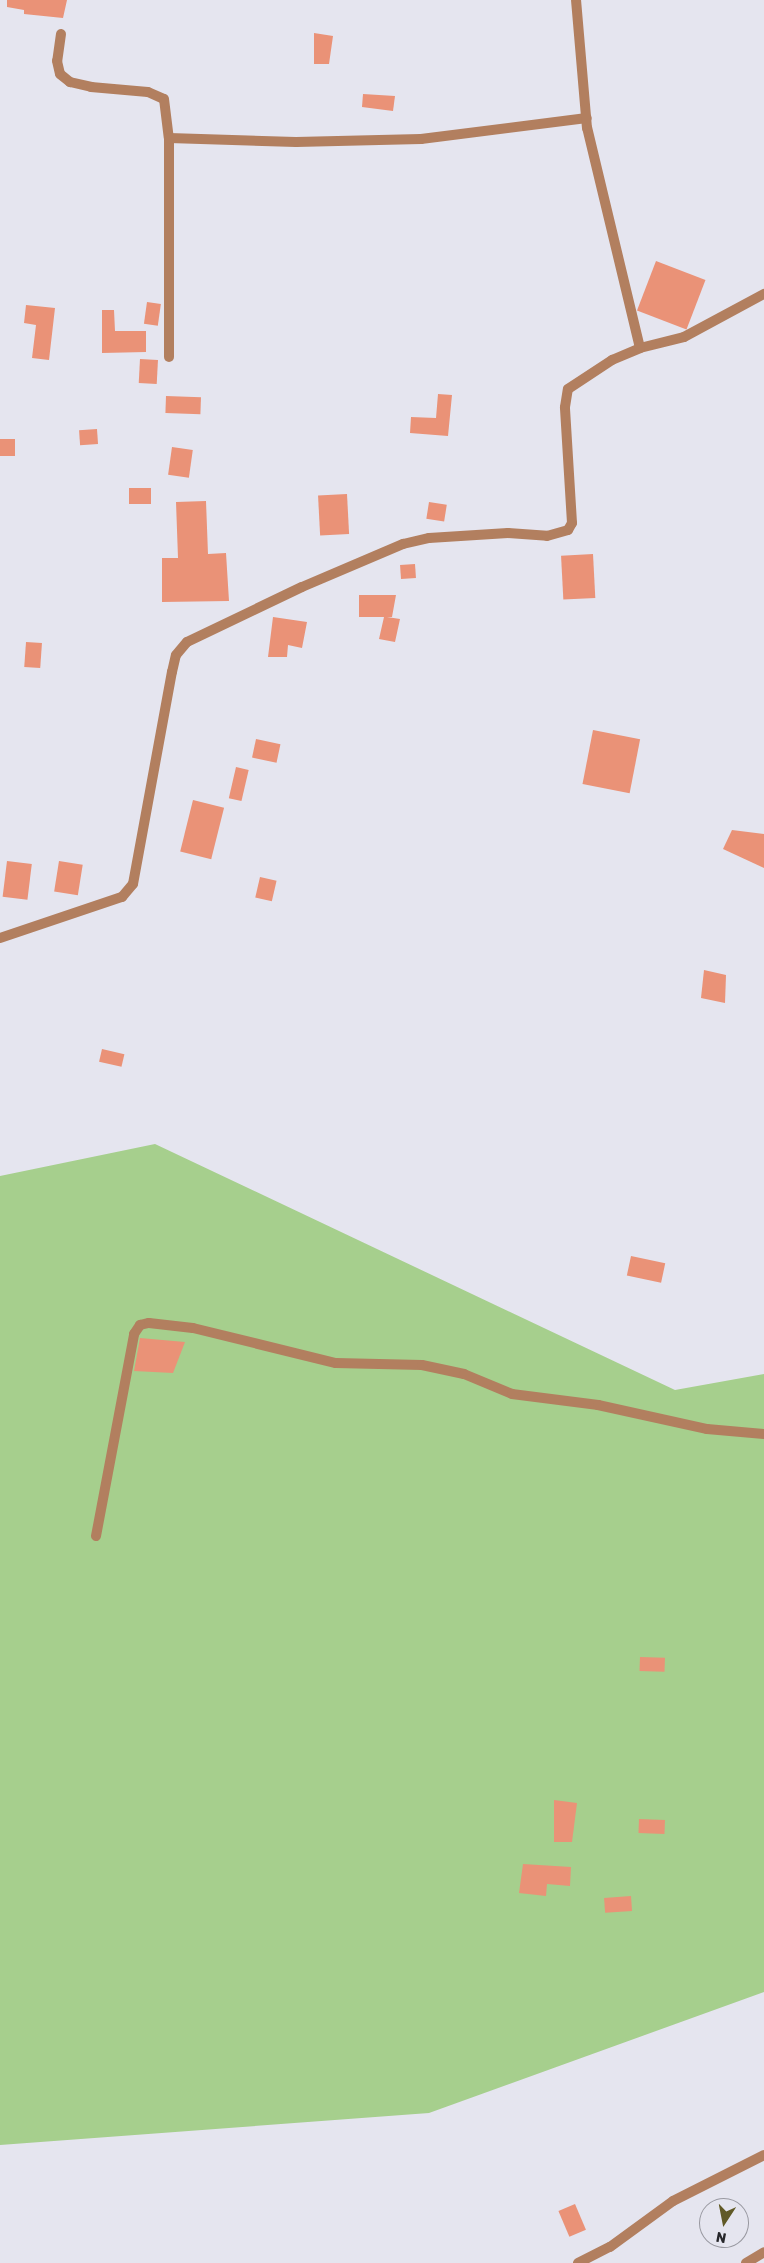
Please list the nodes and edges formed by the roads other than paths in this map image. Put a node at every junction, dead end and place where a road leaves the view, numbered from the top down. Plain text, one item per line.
1 (576, 0) edge
2 (61, 34) dead end
3 (587, 118) junction
4 (169, 138) junction
5 (764, 294) edge
6 (640, 348) junction
7 (168, 357) dead end
8 (0, 938) edge
9 (764, 1434) edge
10 (96, 1536) dead end
11 (764, 2155) edge
12 (764, 2252) edge
13 (578, 2263) edge
14 (746, 2263) edge

1 - 3 street
2 - 4 street
3 - 4 street
3 - 6 street
4 - 7 street
5 - 6 street
6 - 8 street
9 - 10 street
11 - 13 street
12 - 14 street

